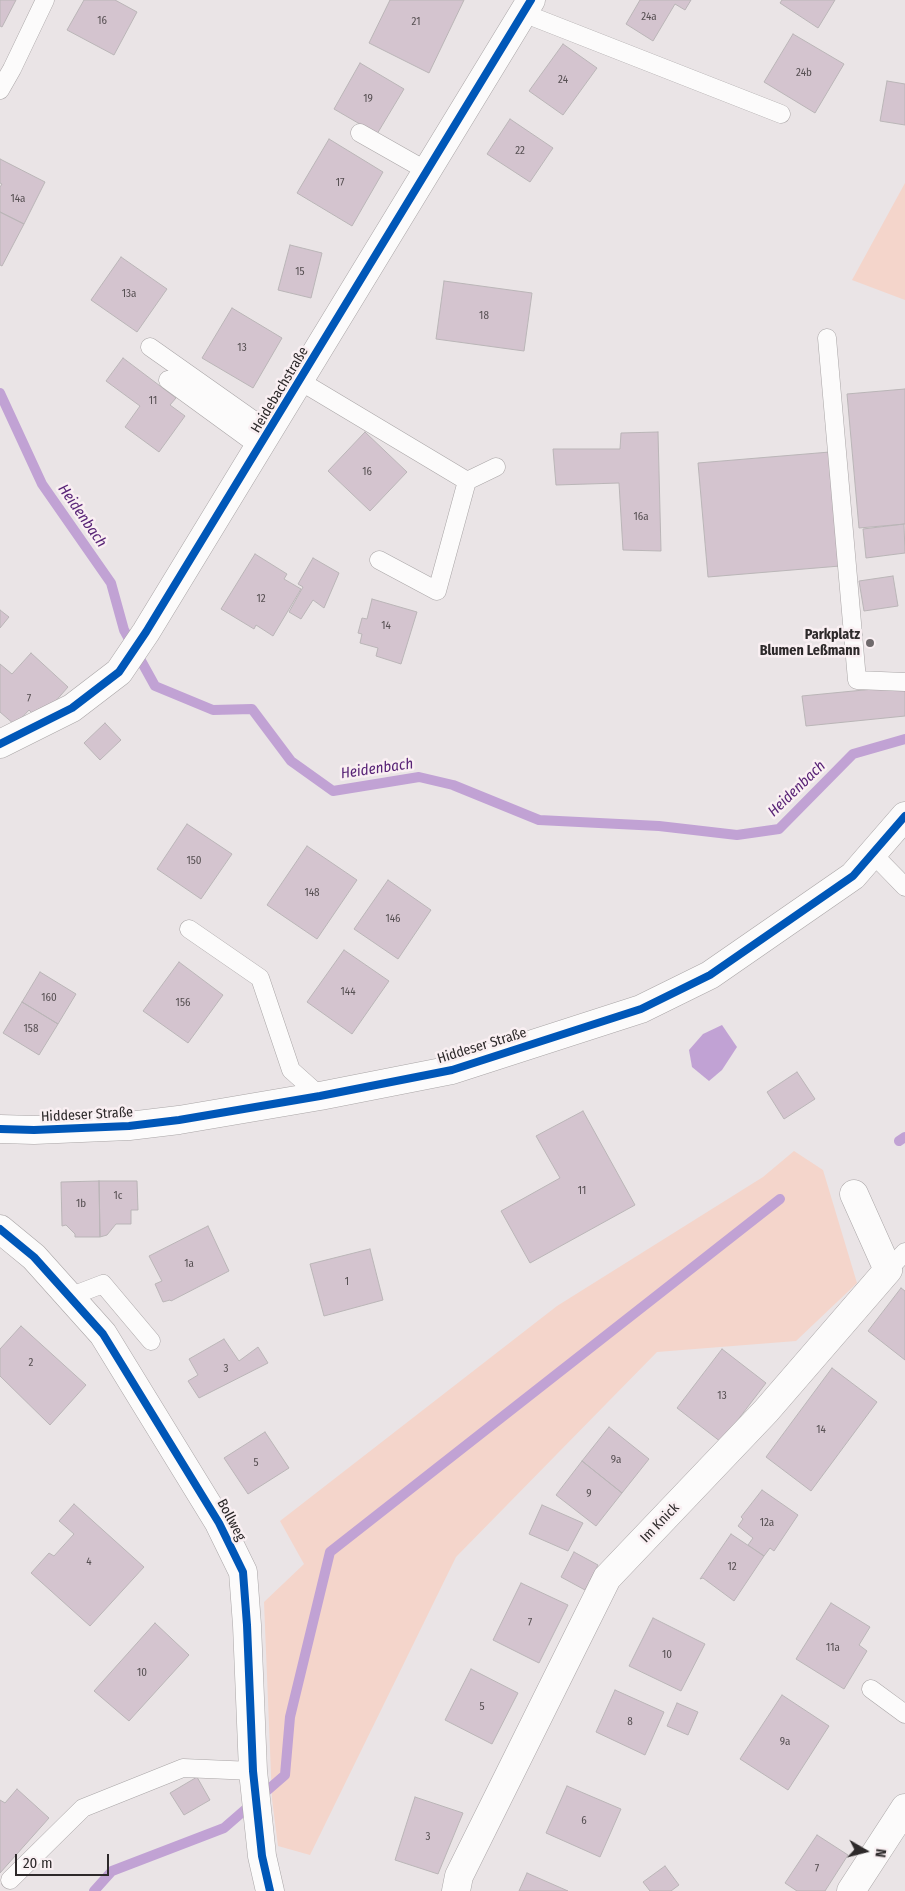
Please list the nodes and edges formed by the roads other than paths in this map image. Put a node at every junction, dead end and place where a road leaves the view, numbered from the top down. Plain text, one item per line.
1 (45, 0) edge
2 (527, 6) edge
3 (0, 90) edge
4 (781, 114) dead end
5 (360, 132) dead end
6 (427, 171) junction
7 (827, 338) dead end
8 (150, 347) dead end
9 (168, 380) dead end
10 (300, 381) junction
11 (264, 439) junction
12 (496, 467) dead end
13 (467, 481) junction
14 (378, 560) dead end
15 (905, 682) edge
16 (0, 744) edge
17 (905, 816) edge
18 (872, 853) junction
19 (905, 887) edge
20 (189, 929) dead end
21 (320, 1096) junction
22 (0, 1129) edge
23 (854, 1194) dead end
24 (0, 1229) edge
25 (897, 1261) edge
26 (69, 1297) junction
27 (152, 1341) dead end
28 (870, 1689) dead end
29 (905, 1714) edge
30 (253, 1771) junction
31 (905, 1808) edge
32 (10, 1880) dead end
33 (270, 1891) edge
34 (456, 1891) edge
35 (851, 1891) edge

1 - 3 lane
2 - 4 lane
2 - 6 street, Heidebachstraße
5 - 6 lane
6 - 10 street, Heidebachstraße
7 - 15 lane
8 - 11 lane
9 - 11 lane
10 - 11 street, Heidebachstraße
10 - 13 lane
11 - 16 street, Heidebachstraße
12 - 13 lane
13 - 14 lane
17 - 18 street, Hiddeser Straße
18 - 19 lane
18 - 21 street, Hiddeser Straße
20 - 21 lane
21 - 22 street, Hiddeser Straße
23 - 25 street, Im Knick
24 - 26 street, Bollweg
25 - 34 street, Im Knick
26 - 27 lane
26 - 30 street, Bollweg
28 - 29 lane
30 - 32 lane
30 - 33 street, Bollweg
31 - 35 street

